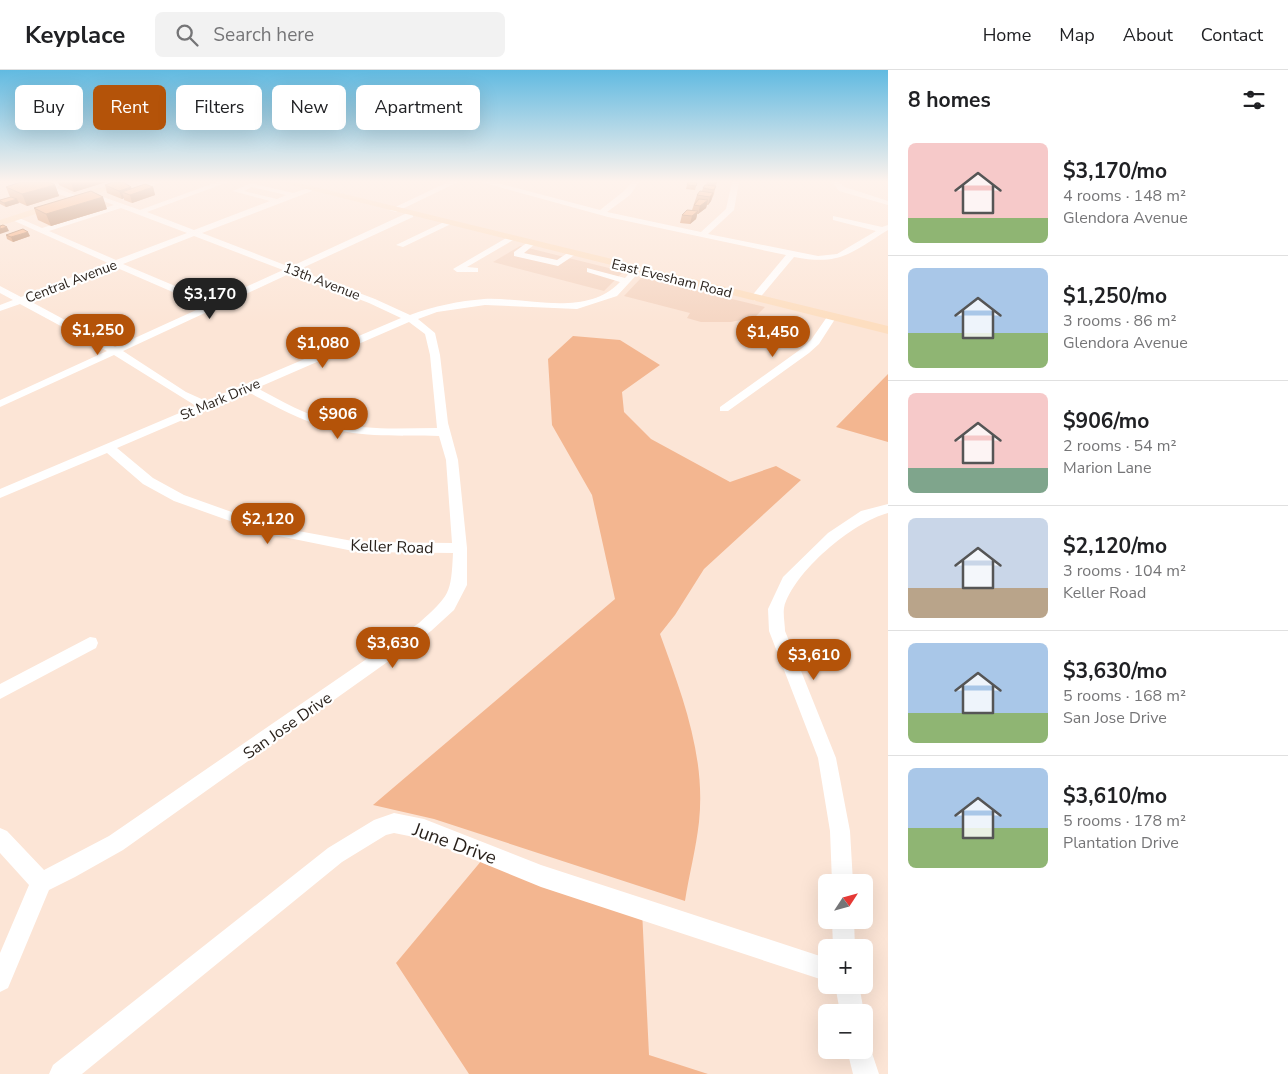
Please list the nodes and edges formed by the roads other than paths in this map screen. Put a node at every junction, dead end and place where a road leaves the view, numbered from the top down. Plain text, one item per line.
1 (37, 229) edge
2 (49, 229) edge
3 (185, 229) edge
4 (207, 229) edge
5 (385, 229) edge
6 (393, 229) edge
7 (436, 229) edge
8 (468, 229) edge
9 (677, 229) edge
10 (708, 229) edge
11 (886, 229) edge
12 (42, 231) junction
13 (388, 232) dead end
14 (196, 233) junction
15 (702, 234) junction
16 (511, 239) junction
17 (530, 244) junction
18 (400, 245) dead end
19 (572, 254) junction
20 (791, 255) junction
21 (115, 264) junction
22 (291, 269) junction
23 (638, 269) junction
24 (475, 270) dead end
25 (590, 270) dead end
26 (626, 281) junction
27 (0, 290) edge
28 (755, 298) junction
29 (20, 300) junction
30 (213, 306) junction
31 (0, 308) edge
32 (832, 316) junction
33 (411, 318) junction
34 (888, 330) edge
35 (115, 351) junction
36 (247, 387) junction
37 (0, 404) edge
38 (204, 405) junction
39 (724, 409) dead end
40 (445, 432) junction
41 (108, 447) junction
42 (0, 494) edge
43 (888, 508) edge
44 (460, 548) junction
45 (90, 643) dead end
46 (0, 692) edge
47 (0, 838) edge
48 (842, 874) edge
49 (41, 882) junction
50 (818, 967) edge
51 (0, 980) edge
52 (862, 1059) edge
53 (62, 1074) edge
54 (866, 1074) edge

1 - 12 street
2 - 12 street
3 - 14 street, 13th Avenue
4 - 14 street, Central Avenue
5 - 22 street
6 - 13 street
7 - 18 street
8 - 16 main road, East Evesham Road
9 - 15 street
10 - 15 street
11 - 20 street
12 - 21 street
14 - 21 street, Central Avenue
14 - 22 street, 13th Avenue
15 - 20 street
16 - 17 main road, East Evesham Road
16 - 24 street
17 - 19 main road, East Evesham Road
17 - 19 street
19 - 23 main road, East Evesham Road
20 - 28 street
21 - 29 street, Central Avenue
21 - 30 street
22 - 30 street
22 - 33 street, 13th Avenue
23 - 26 street, St Mark Drive
23 - 28 main road, East Evesham Road
25 - 26 street
26 - 33 street, St Mark Drive
27 - 29 street
28 - 32 main road, East Evesham Road
29 - 31 street, Central Avenue
29 - 35 street
30 - 35 street
32 - 34 main road, East Evesham Road
32 - 39 street
33 - 36 street, St Mark Drive
33 - 40 street, San Jose Drive
35 - 37 street
35 - 38 street
36 - 38 street, St Mark Drive
36 - 40 street
38 - 41 street, St Mark Drive
40 - 44 street, San Jose Drive
41 - 42 street, St Mark Drive
41 - 44 street, Keller Road
43 - 48 street
44 - 49 street, San Jose Drive
45 - 46 street
47 - 49 street
49 - 51 street
50 - 53 street, June Drive
52 - 54 street

